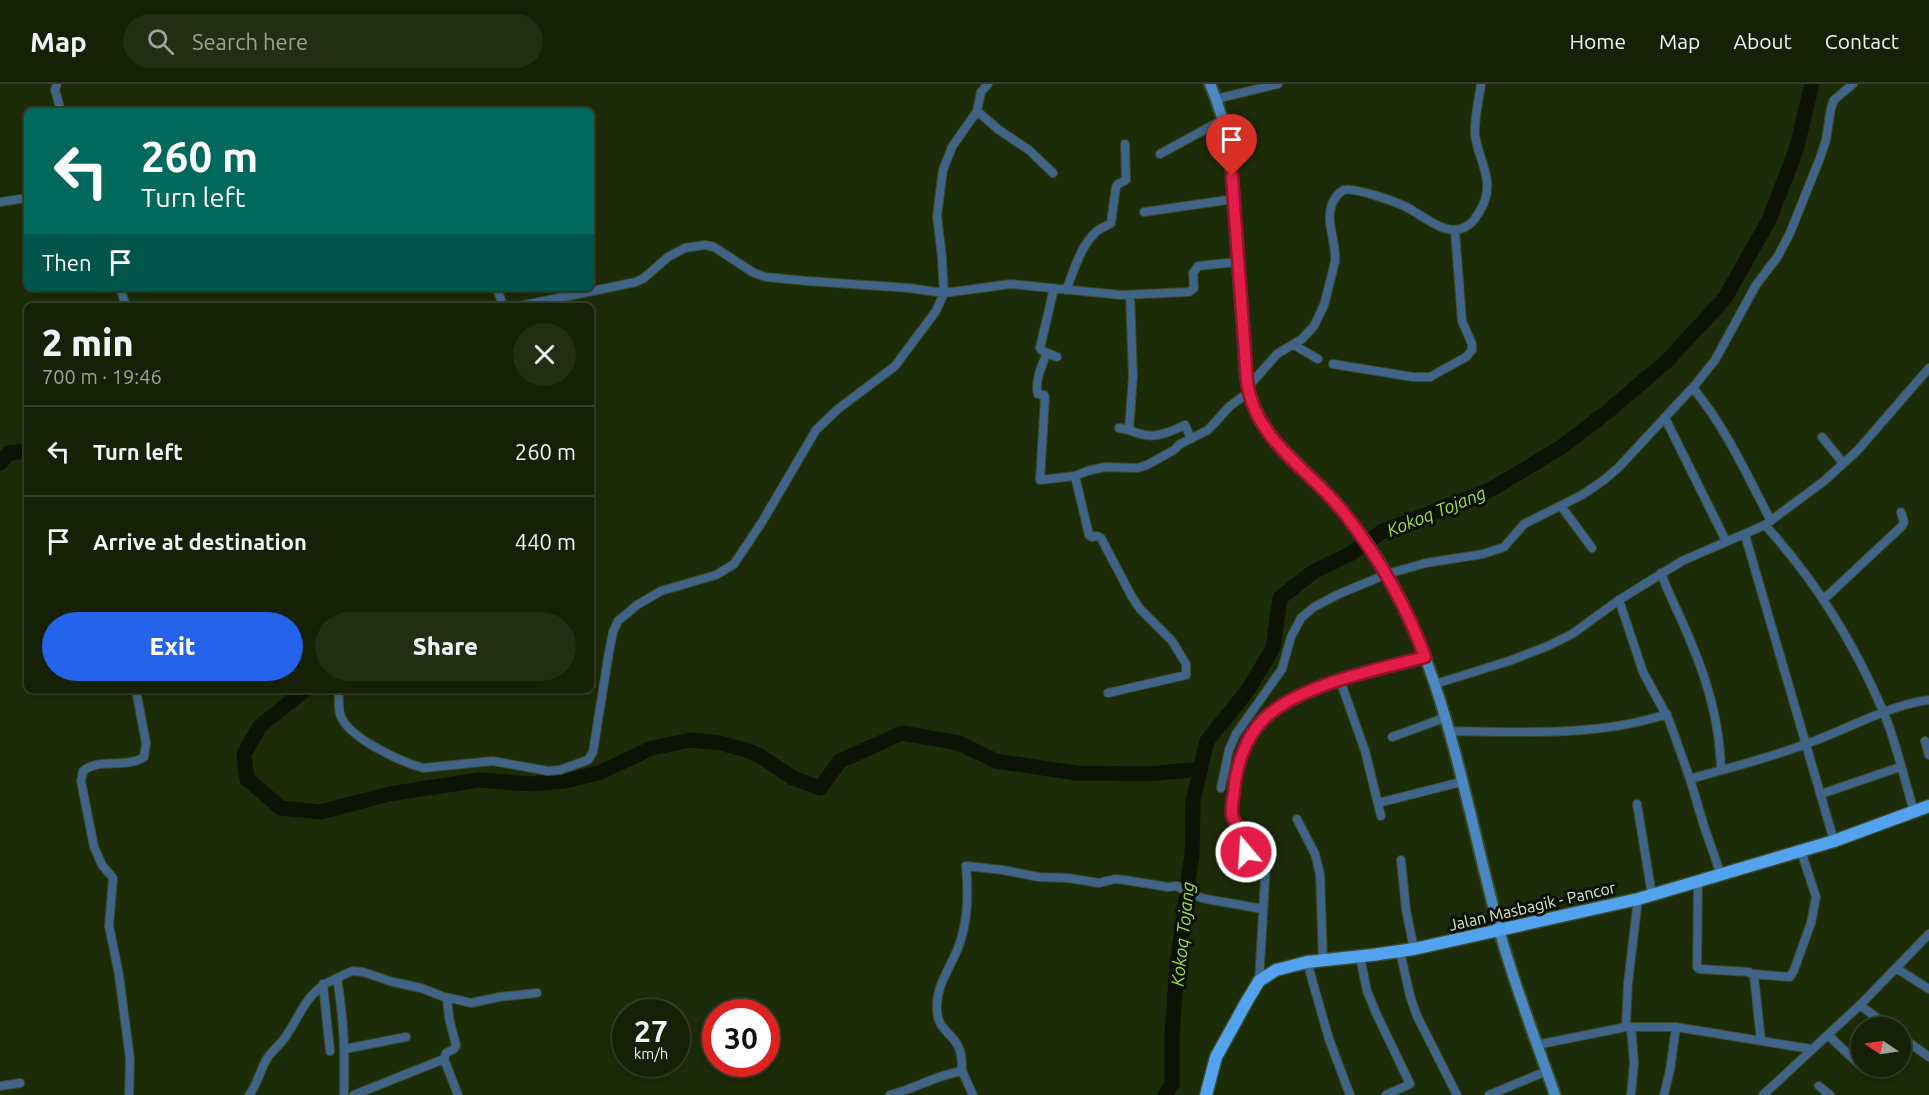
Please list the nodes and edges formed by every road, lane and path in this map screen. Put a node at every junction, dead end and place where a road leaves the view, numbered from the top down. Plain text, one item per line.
1 (57, 84) edge
2 (988, 84) edge
3 (1210, 84) edge
4 (1278, 84) edge
5 (1481, 84) edge
6 (1853, 84) edge
7 (1216, 99) junction
8 (60, 108) edge
9 (977, 111) junction
10 (1224, 119) junction
11 (1125, 144) dead end
12 (1160, 154) dead end
13 (1053, 173) dead end
14 (24, 198) edge
15 (1234, 199) junction
16 (0, 202) edge
17 (1144, 212) dead end
18 (1455, 231) junction
19 (1238, 262) junction
20 (1054, 288) junction
21 (1066, 290) junction
22 (592, 291) edge
23 (594, 291) edge
24 (944, 293) junction
25 (1130, 295) junction
26 (534, 303) edge
27 (1294, 345) junction
28 (1047, 353) junction
29 (1057, 357) dead end
30 (1318, 359) dead end
31 (1333, 364) dead end
32 (1929, 368) edge
33 (1693, 388) junction
34 (1248, 389) junction
35 (1665, 418) junction
36 (1119, 428) dead end
37 (1129, 430) junction
38 (1822, 437) dead end
39 (1191, 439) junction
40 (1843, 463) junction
41 (1075, 476) junction
42 (1563, 509) junction
43 (1901, 512) dead end
44 (1768, 523) junction
45 (1745, 535) junction
46 (1726, 540) junction
47 (1592, 548) dead end
48 (1661, 573) junction
49 (1387, 574) junction
50 (1619, 600) junction
51 (1823, 600) junction
52 (1425, 657) junction
53 (1340, 680) junction
54 (1435, 684) junction
55 (137, 693) edge
56 (339, 693) edge
57 (1108, 693) dead end
58 (1929, 700) edge
59 (1884, 713) junction
60 (1667, 714) junction
61 (1444, 718) junction
62 (1449, 731) junction
63 (1392, 738) dead end
64 (1924, 741) dead end
65 (1806, 744) junction
66 (1929, 755) edge
67 (1900, 767) junction
68 (1721, 770) junction
69 (1690, 779) junction
70 (1461, 782) junction
71 (1221, 789) dead end
72 (1821, 794) junction
73 (1378, 803) junction
74 (1637, 804) dead end
75 (1929, 806) edge
76 (1914, 812) junction
77 (1381, 816) dead end
78 (1297, 819) dead end
79 (1834, 841) junction
80 (1801, 851) junction
81 (1401, 860) dead end
82 (1721, 875) junction
83 (1698, 882) junction
84 (1652, 895) junction
85 (1638, 899) junction
86 (1263, 909) junction
87 (1499, 931) junction
88 (1929, 934) edge
89 (1414, 949) junction
90 (1400, 951) junction
91 (1360, 957) junction
92 (1323, 960) junction
93 (1307, 962) junction
94 (1896, 968) junction
95 (1753, 974) junction
96 (337, 978) junction
97 (1259, 981) junction
98 (323, 984) junction
99 (1929, 989) edge
100 (537, 993) dead end
101 (446, 998) junction
102 (1860, 1005) junction
103 (1876, 1017) edge
104 (1629, 1027) junction
105 (1676, 1027) junction
106 (1828, 1035) junction
107 (406, 1037) dead end
108 (1761, 1041) junction
109 (1911, 1044) edge
110 (1536, 1045) junction
111 (345, 1048) junction
112 (1811, 1049) junction
113 (330, 1051) dead end
114 (1851, 1057) edge
115 (1929, 1057) edge
116 (444, 1059) junction
117 (962, 1071) junction
118 (1547, 1071) junction
119 (20, 1083) dead end
120 (0, 1086) edge
121 (1819, 1086) dead end
122 (129, 1095) edge
123 (249, 1095) edge
124 (344, 1095) edge
125 (354, 1095) edge
126 (458, 1095) edge
127 (890, 1095) edge
128 (973, 1095) edge
129 (1206, 1095) edge
130 (1350, 1095) edge
131 (1386, 1095) edge
132 (1457, 1095) edge
133 (1489, 1095) edge
134 (1555, 1095) edge
135 (1631, 1095) edge
136 (1664, 1095) edge
137 (1763, 1095) edge
138 (1830, 1095) edge

1 - 8 street
2 - 9 street
3 - 7 street
4 - 7 street
5 - 18 street
6 - 33 street
7 - 10 street
9 - 13 street
9 - 24 street
10 - 12 street
10 - 15 street
11 - 21 street
14 - 16 street
15 - 17 street
15 - 19 street
18 - 27 street
18 - 31 street
19 - 25 street
19 - 34 street
20 - 21 street
20 - 24 street
20 - 28 street
21 - 25 street
22 - 26 street
23 - 24 street
24 - 56 street
25 - 37 street
27 - 30 street
27 - 34 street
28 - 29 street
28 - 41 street
32 - 40 street
33 - 35 street
33 - 44 street
34 - 39 street
34 - 49 street
35 - 42 street
35 - 46 street
36 - 37 street
37 - 39 street
38 - 40 street
39 - 41 street
40 - 44 street
41 - 57 street
42 - 47 street
42 - 49 street
43 - 51 street
44 - 45 street
44 - 51 street
45 - 46 street
45 - 65 street
46 - 48 street
48 - 50 street
48 - 68 street
49 - 52 street
49 - 71 street
50 - 54 street
50 - 60 street
51 - 59 street
52 - 53 street
52 - 54 street
53 - 73 street
53 - 86 street
54 - 61 street
55 - 122 street
58 - 59 street
59 - 65 street
59 - 67 street
60 - 62 street
60 - 69 street
61 - 62 street
61 - 63 street
62 - 70 street
64 - 66 street
65 - 68 street
65 - 72 street
67 - 72 street
67 - 76 street
68 - 69 street
69 - 82 street
70 - 73 street
70 - 87 street
72 - 79 street
73 - 77 street
74 - 84 street
75 - 76 main road, Jalan Masbagik - Pancor
76 - 79 main road, Jalan Masbagik - Pancor
78 - 92 street
79 - 80 main road, Jalan Masbagik - Pancor
80 - 82 main road, Jalan Masbagik - Pancor
80 - 95 street
81 - 89 street
82 - 83 main road, Jalan Masbagik - Pancor
83 - 84 main road, Jalan Masbagik - Pancor
83 - 95 street
84 - 85 main road, Jalan Masbagik - Pancor
85 - 87 main road, Jalan Masbagik - Pancor
85 - 104 street
86 - 97 street
86 - 117 street
87 - 89 main road, Jalan Masbagik - Pancor
87 - 110 street
88 - 94 street
89 - 90 main road, Jalan Masbagik - Pancor
90 - 91 main road, Jalan Masbagik - Pancor
90 - 132 street
91 - 92 main road, Jalan Masbagik - Pancor
91 - 131 street
92 - 93 main road, Jalan Masbagik - Pancor
93 - 97 main road, Jalan Masbagik - Pancor
93 - 130 street
94 - 99 street
94 - 102 street
95 - 108 street
96 - 98 street
96 - 101 street
96 - 111 street
97 - 129 main road
98 - 113 street
98 - 123 street
100 - 101 street
101 - 116 street
102 - 103 street
102 - 106 street
104 - 105 street
104 - 110 street
104 - 135 street
105 - 108 street
105 - 136 street
106 - 112 street
106 - 114 street
107 - 111 street
108 - 112 street
109 - 115 street
110 - 118 street
111 - 124 street
112 - 137 street
116 - 125 street
116 - 126 street
117 - 127 street
117 - 128 street
118 - 133 street
118 - 134 street
119 - 120 street
121 - 138 street

